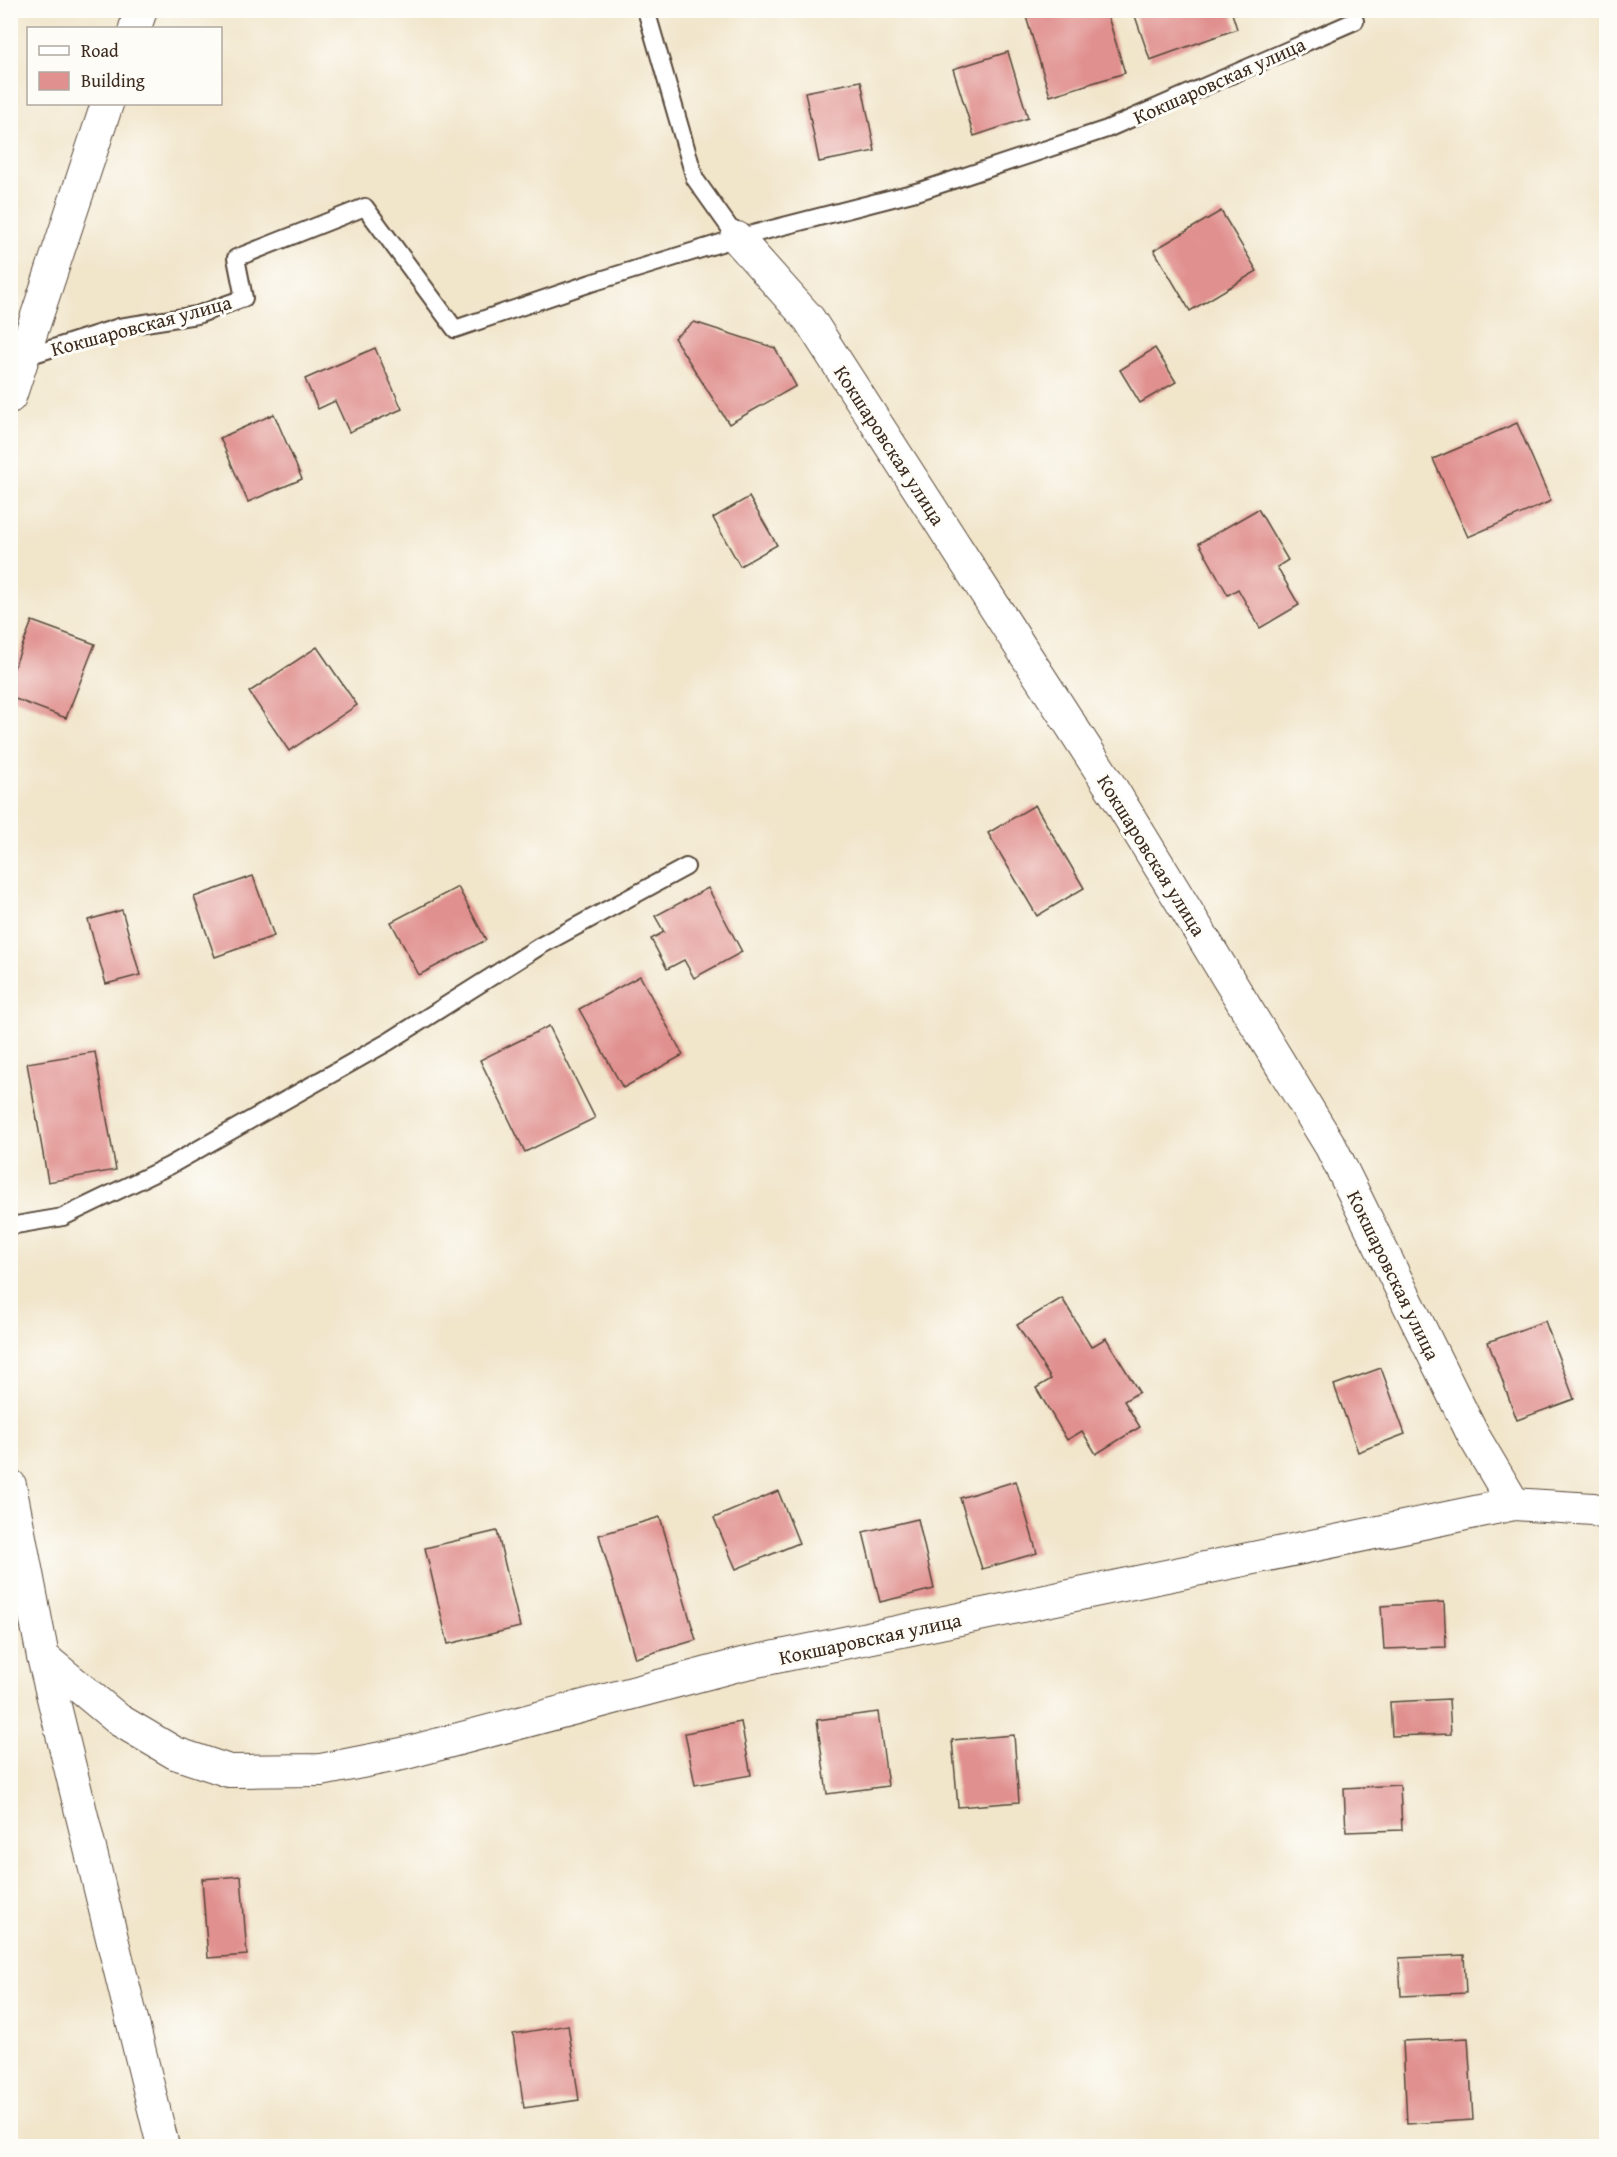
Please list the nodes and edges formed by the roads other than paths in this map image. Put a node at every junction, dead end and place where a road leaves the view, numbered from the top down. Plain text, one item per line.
1 (141, 10) edge
2 (646, 10) edge
3 (1355, 21) dead end
4 (135, 27) edge
5 (107, 105) edge
6 (737, 238) junction
7 (22, 358) junction
8 (10, 397) edge
9 (686, 867) dead end
10 (10, 1226) edge
11 (10, 1485) edge
12 (1514, 1504) junction
13 (1606, 1514) edge
14 (43, 1657) junction
15 (164, 2146) edge

1 - 4 street
2 - 6 lane
3 - 6 lane, Кокшаровская улица
5 - 7 street
6 - 7 lane, Кокшаровская улица
6 - 12 street, Кокшаровская улица
7 - 8 street
9 - 10 lane
11 - 14 street
12 - 13 street, Кокшаровская улица
12 - 14 street, Кокшаровская улица
14 - 15 street

